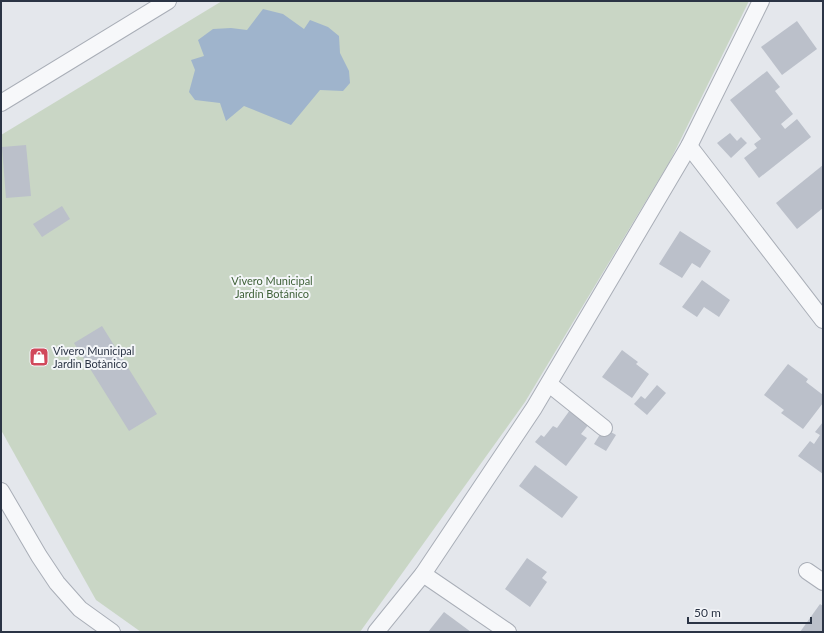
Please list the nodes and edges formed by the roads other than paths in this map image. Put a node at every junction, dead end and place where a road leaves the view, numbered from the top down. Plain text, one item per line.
1 (168, 1) edge
2 (762, 1) edge
3 (1, 103) edge
4 (689, 146) junction
5 (823, 320) edge
6 (549, 384) junction
7 (604, 428) dead end
8 (1, 491) edge
9 (807, 571) dead end
10 (423, 574) junction
11 (823, 582) edge
12 (112, 632) edge
13 (376, 632) edge
14 (508, 632) edge

1 - 3 street
2 - 4 street
4 - 5 street
4 - 6 street
6 - 7 street
6 - 10 street
8 - 12 street
9 - 11 street
10 - 13 street
10 - 14 street

